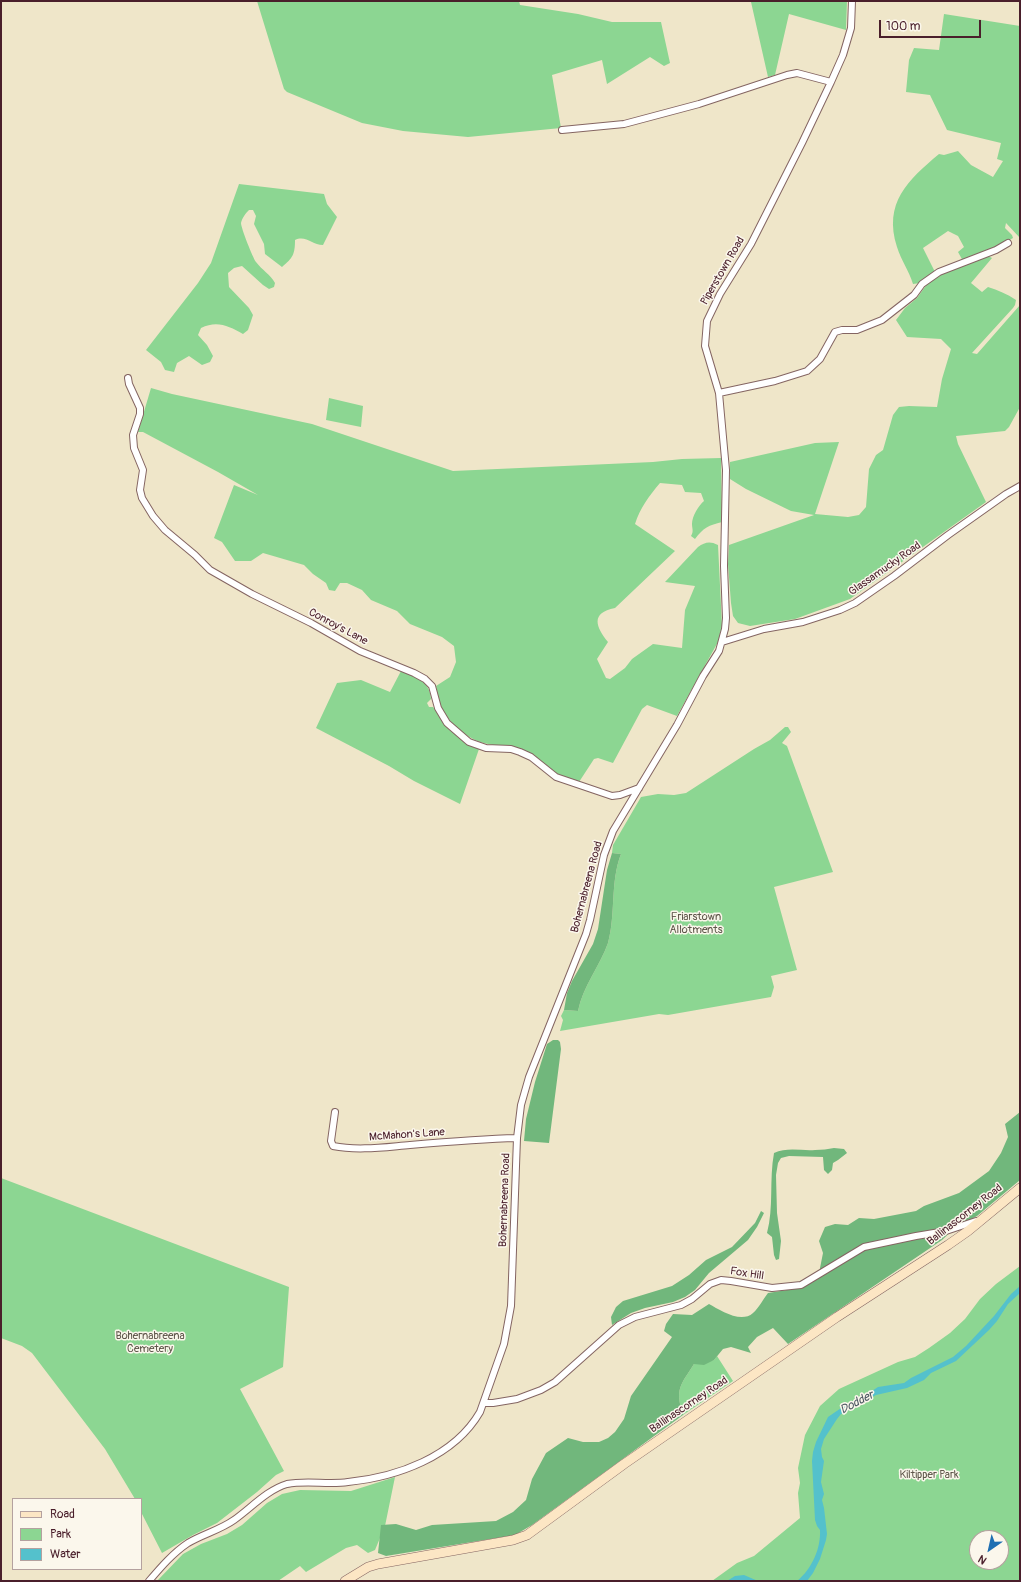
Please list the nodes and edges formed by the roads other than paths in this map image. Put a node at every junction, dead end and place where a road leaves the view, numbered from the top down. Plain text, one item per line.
1 (852, 1) edge
2 (831, 82) junction
3 (562, 130) dead end
4 (1008, 243) dead end
5 (128, 378) dead end
6 (719, 393) junction
7 (1020, 486) edge
8 (722, 642) junction
9 (639, 788) junction
10 (335, 1112) dead end
11 (517, 1138) junction
12 (1020, 1188) edge
13 (981, 1220) junction
14 (484, 1403) junction
15 (149, 1581) edge
16 (345, 1581) edge

1 - 2 street, Piperstown Road
2 - 3 street
2 - 6 street, Piperstown Road
4 - 6 street
5 - 9 street, Conroy's Lane
6 - 8 street, Piperstown Road
7 - 8 street, Glassamucky Road
8 - 9 street, Bohernabreena Road
9 - 11 street, Bohernabreena Road
10 - 11 street, McMahon's Lane
11 - 14 street, Bohernabreena Road
12 - 13 main road, Ballinascorney Road
13 - 14 street, Fox Hill
13 - 16 main road, Ballinascorney Road
14 - 15 street, Bohernabreena Road

